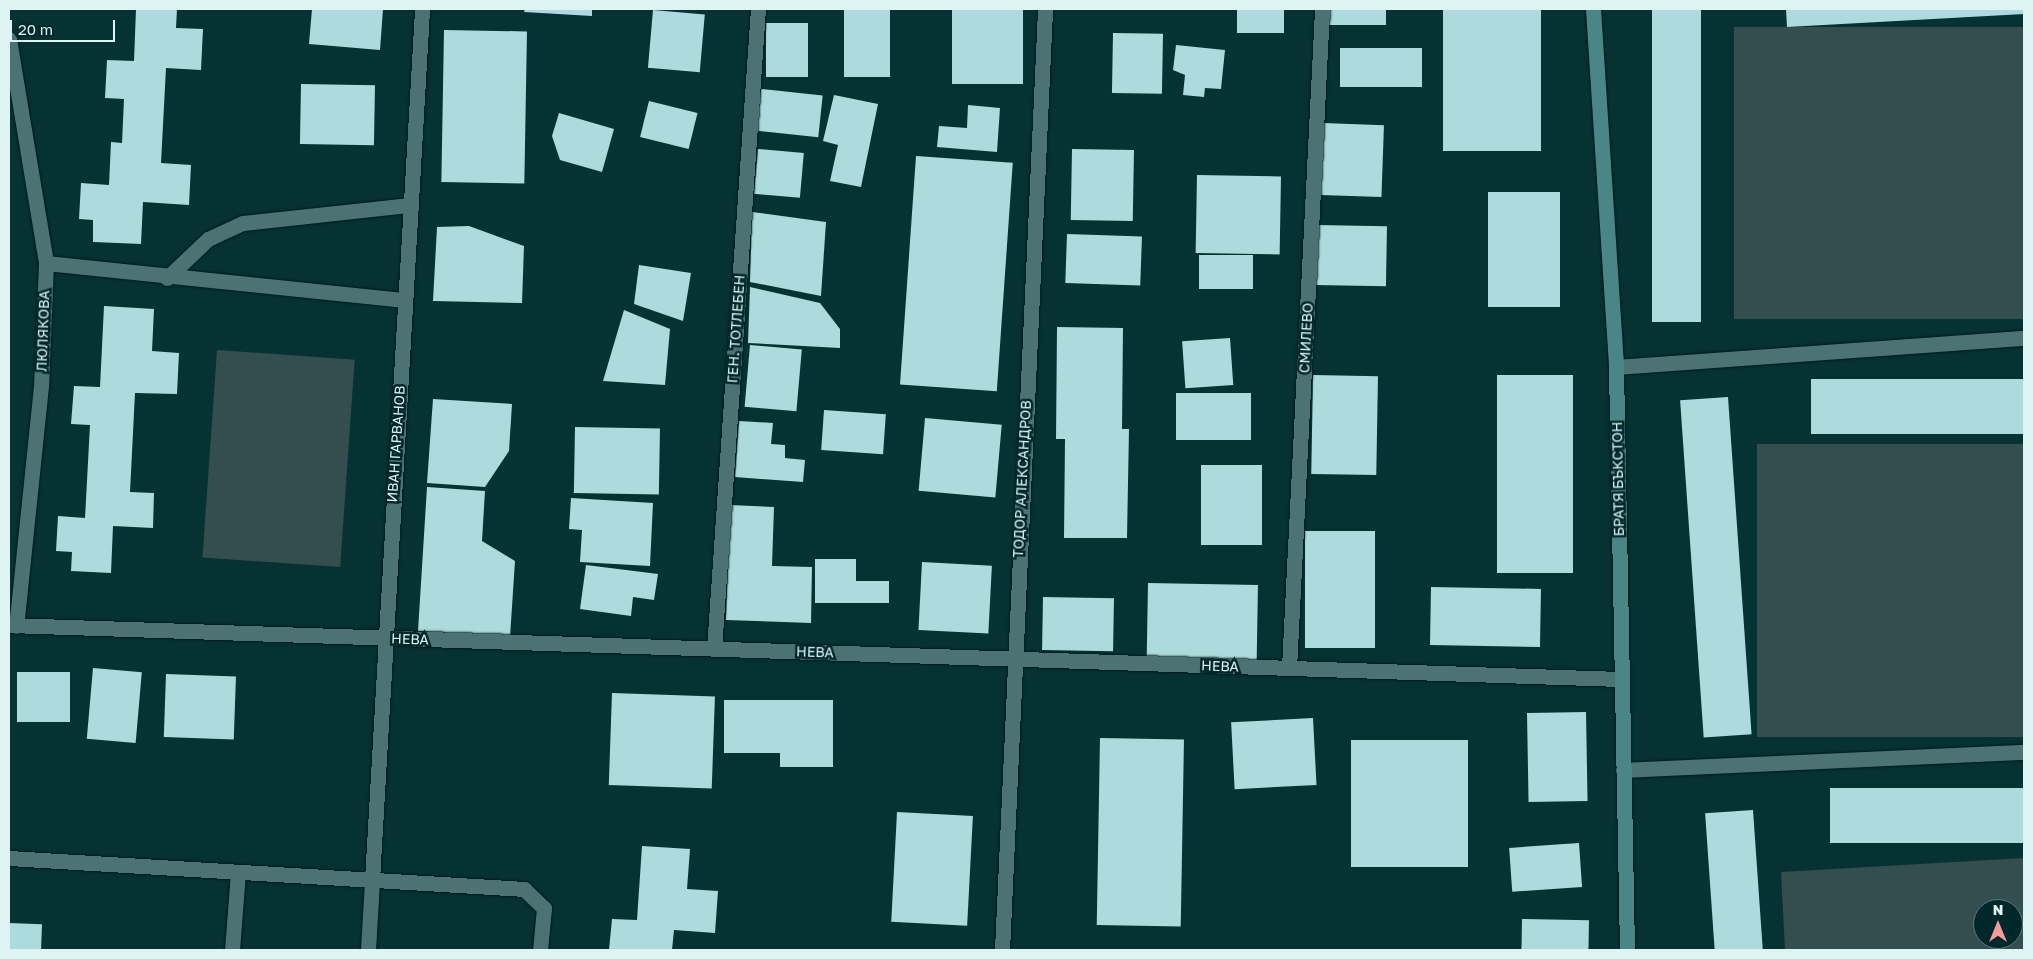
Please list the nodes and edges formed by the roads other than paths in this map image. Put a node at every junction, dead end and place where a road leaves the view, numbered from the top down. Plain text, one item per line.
1 (422, 9) edge
2 (758, 9) edge
3 (1045, 9) edge
4 (1322, 9) edge
5 (1593, 9) edge
6 (9, 39) edge
7 (410, 205) junction
8 (46, 263) junction
9 (167, 278) junction
10 (405, 300) junction
11 (2024, 338) edge
12 (1616, 367) junction
13 (12, 625) edge
14 (384, 638) junction
15 (714, 649) junction
16 (1013, 659) junction
17 (1289, 668) junction
18 (1621, 679) junction
19 (2024, 752) edge
20 (1623, 770) junction
21 (9, 858) edge
22 (238, 872) junction
23 (372, 880) junction
24 (232, 950) edge
25 (368, 950) edge
26 (540, 950) edge
27 (1002, 950) edge
28 (1627, 950) edge

1 - 7 street, ИВАН ГАРВАНОВ
2 - 15 street, ГЕН. ТОТЛЕБЕН
3 - 16 street, ТОДОР АЛЕКСАНДРОВ
4 - 17 street, СМИЛЕВО
5 - 12 street, БРАТЯ БЪКСТОН
6 - 8 street, ЛЮЛЯКОВА
7 - 9 street
7 - 10 street, ИВАН ГАРВАНОВ
8 - 9 street
8 - 13 street, ЛЮЛЯКОВА
9 - 10 street
10 - 14 street, ИВАН ГАРВАНОВ
11 - 12 street
12 - 18 street, БРАТЯ БЪКСТОН
13 - 14 street, НЕВА
14 - 15 street, НЕВА
14 - 23 street, ИВАН ГАРВАНОВ
15 - 16 street, НЕВА
16 - 17 street, НЕВА
16 - 27 street, ТОДОР АЛЕКСАНДРОВ
17 - 18 street, НЕВА
18 - 20 street, БРАТЯ БЪКСТОН
19 - 20 street
20 - 28 street, БРАТЯ БЪКСТОН
21 - 22 street
22 - 23 street
22 - 24 street
23 - 25 street, ИВАН ГАРВАНОВ
23 - 26 street

